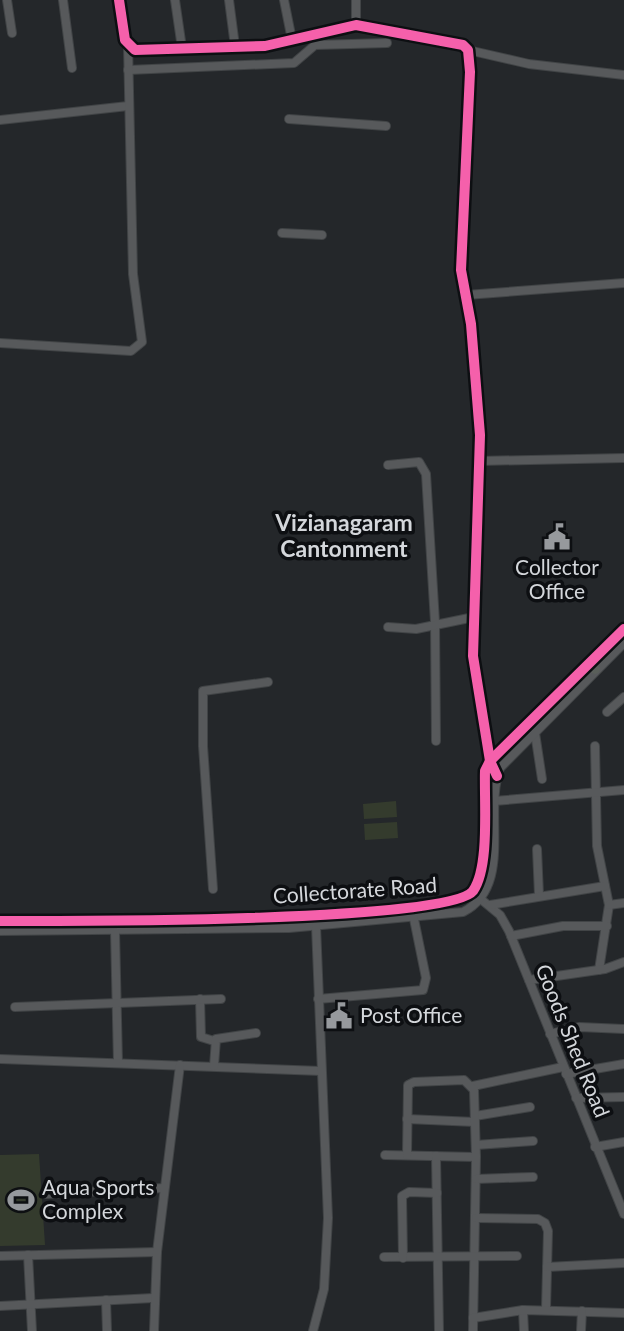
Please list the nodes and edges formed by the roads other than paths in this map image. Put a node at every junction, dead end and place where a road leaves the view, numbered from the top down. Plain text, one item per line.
1 (7, 0) edge
2 (63, 0) edge
3 (119, 0) edge
4 (175, 0) edge
5 (229, 0) edge
6 (284, 0) edge
7 (356, 0) edge
8 (356, 24) junction
9 (12, 33) dead end
10 (292, 40) junction
11 (387, 43) dead end
12 (128, 45) junction
13 (235, 46) junction
14 (182, 48) junction
15 (468, 50) junction
16 (72, 68) dead end
17 (128, 70) junction
18 (624, 75) edge
19 (128, 106) junction
20 (289, 119) dead end
21 (0, 120) edge
22 (386, 126) dead end
23 (282, 233) dead end
24 (322, 235) dead end
25 (624, 283) edge
26 (466, 295) junction
27 (0, 343) edge
28 (624, 458) edge
29 (479, 461) junction
30 (388, 465) dead end
31 (474, 617) junction
32 (435, 626) junction
33 (388, 627) dead end
34 (624, 629) edge
35 (624, 643) edge
36 (592, 666) junction
37 (268, 682) dead end
38 (624, 697) edge
39 (607, 712) dead end
40 (535, 733) junction
41 (436, 741) dead end
42 (595, 746) dead end
43 (491, 761) junction
44 (497, 776) junction
45 (542, 779) dead end
46 (624, 790) edge
47 (596, 792) junction
48 (495, 801) junction
49 (537, 849) dead end
50 (605, 886) junction
51 (213, 889) dead end
52 (472, 893) junction
53 (539, 895) junction
54 (481, 899) junction
55 (624, 903) edge
56 (490, 905) junction
57 (609, 905) junction
58 (414, 919) junction
59 (0, 920) edge
60 (316, 926) junction
61 (607, 926) junction
62 (0, 931) edge
63 (115, 931) junction
64 (511, 936) junction
65 (624, 962) edge
66 (599, 970) junction
67 (529, 980) junction
68 (200, 999) junction
69 (221, 999) dead end
70 (318, 999) junction
71 (116, 1001) junction
72 (15, 1007) dead end
73 (624, 1029) edge
74 (257, 1033) dead end
75 (550, 1034) junction
76 (214, 1041) junction
77 (0, 1059) edge
78 (118, 1063) junction
79 (624, 1064) edge
80 (180, 1065) junction
81 (214, 1066) junction
82 (564, 1070) junction
83 (321, 1071) junction
84 (473, 1086) junction
85 (624, 1097) edge
86 (576, 1098) junction
87 (530, 1107) dead end
88 (407, 1119) junction
89 (475, 1119) junction
90 (533, 1141) dead end
91 (624, 1142) edge
92 (476, 1145) junction
93 (595, 1147) junction
94 (407, 1155) junction
95 (385, 1156) dead end
96 (436, 1156) junction
97 (476, 1157) junction
98 (533, 1177) dead end
99 (476, 1179) junction
100 (164, 1188) junction
101 (624, 1188) edge
102 (614, 1191) junction
103 (437, 1193) junction
104 (46, 1194) dead end
105 (624, 1214) edge
106 (476, 1218) junction
107 (157, 1252) junction
108 (28, 1255) junction
109 (0, 1256) edge
110 (475, 1256) junction
111 (517, 1256) dead end
112 (384, 1257) dead end
113 (438, 1257) junction
114 (403, 1258) junction
115 (624, 1263) edge
116 (547, 1267) junction
117 (153, 1298) junction
118 (106, 1300) junction
119 (30, 1305) junction
120 (0, 1306) edge
121 (545, 1309) junction
122 (523, 1310) junction
123 (582, 1311) junction
124 (624, 1313) edge
125 (473, 1318) junction
126 (32, 1331) edge
127 (107, 1331) edge
128 (154, 1331) edge
129 (313, 1331) edge
130 (439, 1331) edge
131 (473, 1331) edge
132 (524, 1331) edge
133 (581, 1331) edge

1 - 9 street
2 - 16 street
3 - 12 street
4 - 14 street
5 - 13 street
6 - 10 street
7 - 8 street
8 - 10 street
8 - 15 street
10 - 13 street
11 - 17 street
12 - 14 street
12 - 17 street
13 - 14 street
15 - 18 street
15 - 26 street
17 - 19 street
19 - 21 street
19 - 27 street
20 - 22 street
23 - 24 street
25 - 26 street
26 - 29 street
28 - 29 street
29 - 31 street
30 - 32 street
31 - 32 street
31 - 43 street
32 - 33 street
32 - 41 street
34 - 36 street
35 - 36 street
36 - 40 street
36 - 43 street
37 - 51 street
38 - 39 street
40 - 44 street
40 - 45 street
42 - 47 street
43 - 44 street
43 - 52 street
44 - 48 street
46 - 47 street
47 - 48 street
47 - 50 street
48 - 54 street
49 - 53 street
50 - 53 street
50 - 57 street
52 - 54 street, Goods Shed Road
52 - 59 street, Collectorate Road
53 - 56 street
54 - 56 street, Goods Shed Road
54 - 58 street, Collectorate Road
55 - 57 street
56 - 64 street, Goods Shed Road
57 - 61 street
58 - 60 street, Collectorate Road
58 - 70 street
60 - 63 street, Collectorate Road
60 - 70 street
61 - 64 street
61 - 66 street
62 - 63 street, Collectorate Road
63 - 71 street
64 - 67 street, Goods Shed Road
65 - 66 street
66 - 67 street
67 - 75 street, Goods Shed Road
68 - 69 street
68 - 71 street
68 - 76 street
70 - 83 street
71 - 72 street
71 - 78 street
73 - 75 street
74 - 76 street
75 - 82 street, Goods Shed Road
76 - 81 street
77 - 78 street
78 - 80 street
79 - 82 street
80 - 81 street
80 - 100 street
81 - 83 street
82 - 84 street
82 - 86 street, Goods Shed Road
83 - 129 street
84 - 88 street
84 - 89 street
85 - 86 street
86 - 93 street, Goods Shed Road
87 - 89 street
88 - 89 street
88 - 94 street
89 - 92 street
90 - 92 street
91 - 93 street
92 - 97 street
93 - 102 street, Goods Shed Road
94 - 95 street
94 - 96 street
96 - 97 street
96 - 103 street
97 - 99 street
98 - 99 street
99 - 106 street
100 - 104 street
100 - 107 street
101 - 102 street
102 - 105 street, Goods Shed Road
103 - 113 street
103 - 114 street
106 - 110 street
106 - 116 street
107 - 108 street
107 - 117 street
108 - 109 street
108 - 119 street
110 - 111 street
110 - 113 street
110 - 125 street
112 - 114 street
113 - 114 street
113 - 130 street
115 - 116 street
116 - 121 street
117 - 118 street
117 - 128 street
118 - 119 street
118 - 127 street
119 - 120 street
119 - 126 street
121 - 122 street
121 - 123 street
122 - 125 street
122 - 132 street
123 - 124 street
123 - 133 street
125 - 131 street

